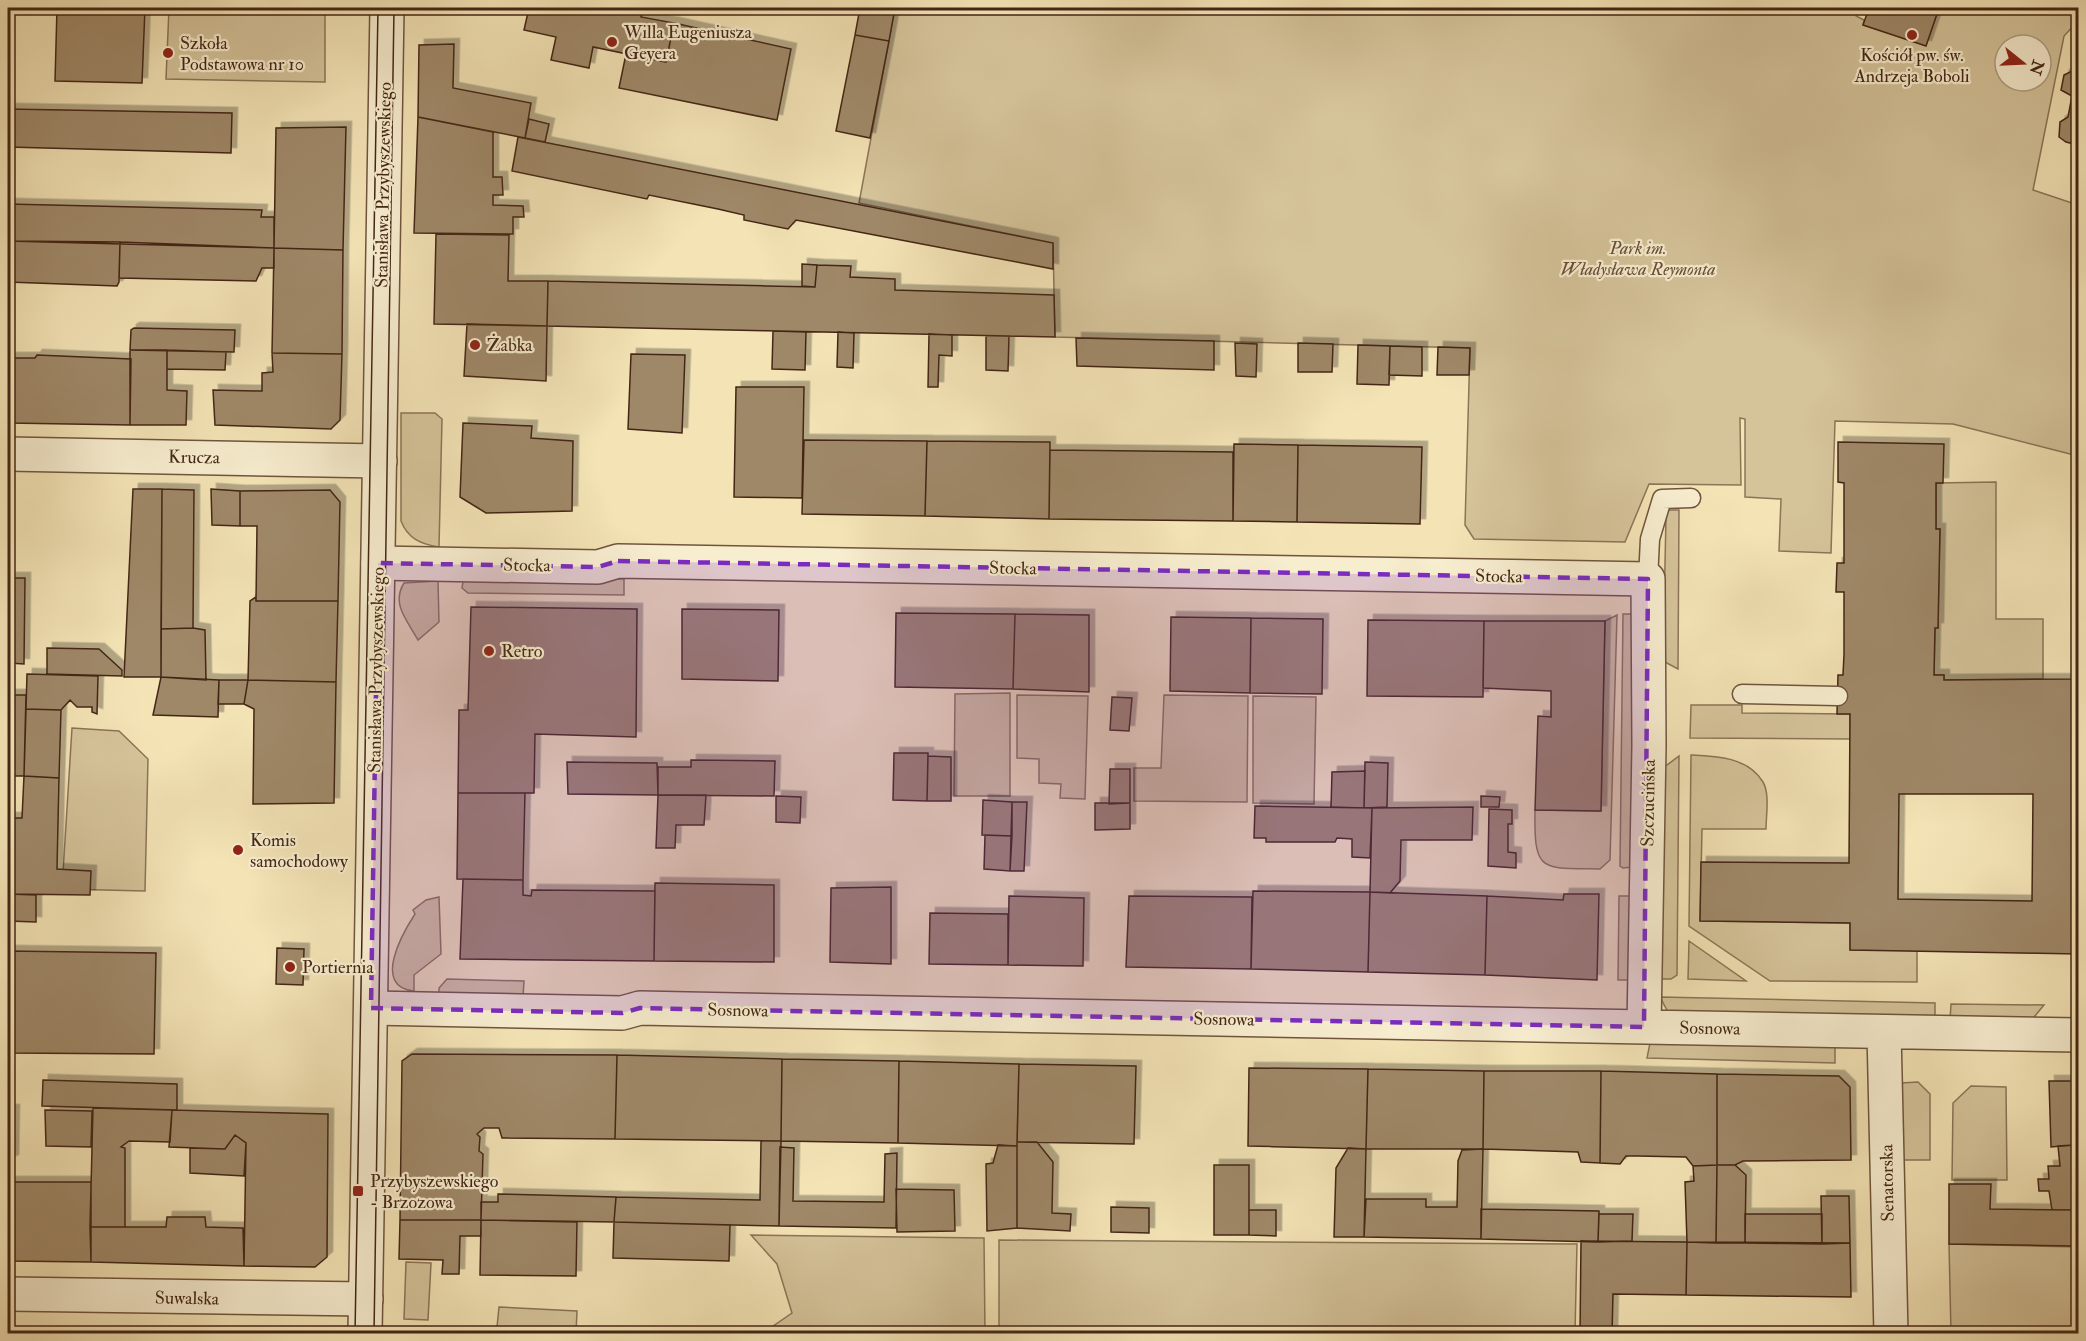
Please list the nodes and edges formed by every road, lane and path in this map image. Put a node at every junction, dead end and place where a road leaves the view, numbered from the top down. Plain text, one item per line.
1 (387, 8) edge
2 (8, 454) edge
3 (380, 461) junction
4 (1691, 498) dead end
5 (378, 563) junction
6 (1648, 579) junction
7 (1742, 694) dead end
8 (1838, 696) dead end
9 (371, 1008) junction
10 (1644, 1027) junction
11 (1884, 1032) junction
12 (2079, 1035) edge
13 (8, 1294) edge
14 (366, 1299) junction
15 (365, 1334) edge
16 (1891, 1334) edge

1 - 3 street, Stanisława Przybyszewskiego
2 - 3 street, Krucza
3 - 5 street, Stanisława Przybyszewskiego
4 - 6 lane
5 - 6 street, Stocka
5 - 9 street, Stanisława Przybyszewskiego
6 - 10 street, Szczucińska
7 - 8 lane
9 - 10 street, Sosnowa
9 - 14 street, Stanisława Przybyszewskiego
10 - 11 street, Sosnowa
11 - 12 street, Sosnowa
11 - 16 street, Senatorska
13 - 14 street, Suwalska
14 - 15 street, Stanisława Przybyszewskiego

